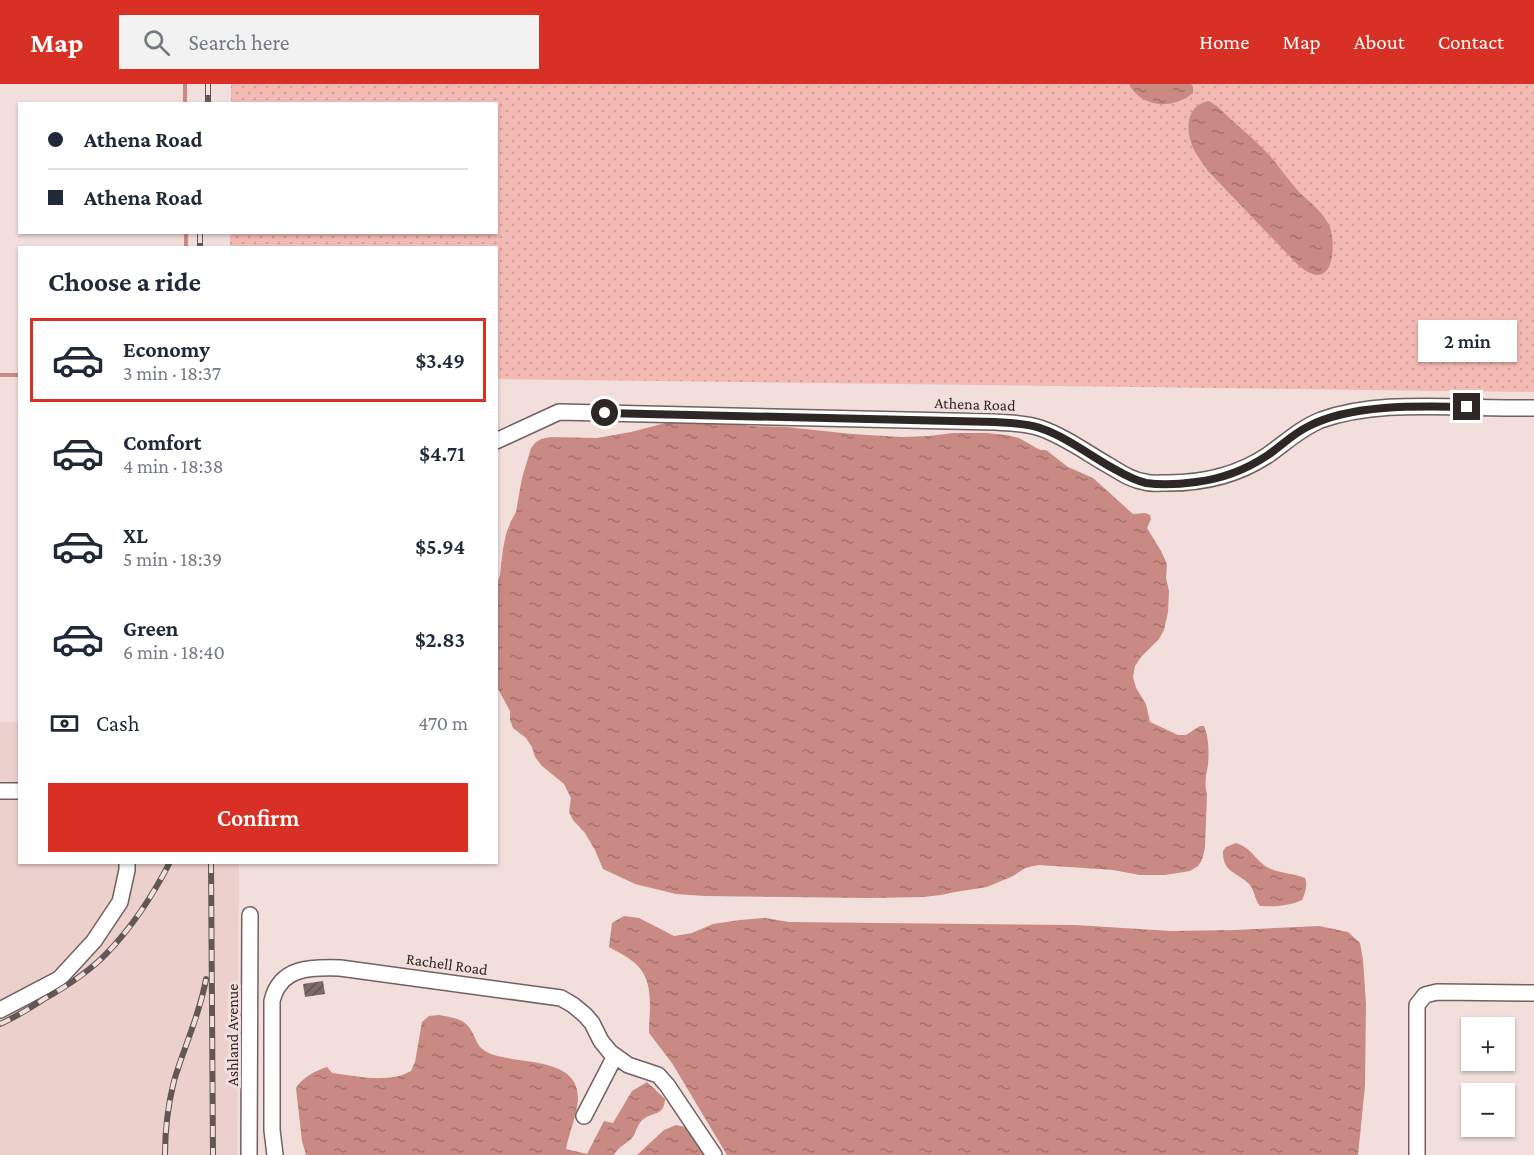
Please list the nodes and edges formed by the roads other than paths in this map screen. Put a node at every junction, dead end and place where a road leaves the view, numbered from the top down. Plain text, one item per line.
1 (1534, 408) edge
2 (498, 440) edge
3 (18, 790) edge
4 (0, 791) edge
5 (127, 864) edge
6 (250, 915) dead end
7 (1534, 993) edge
8 (0, 1010) edge
9 (615, 1056) junction
10 (584, 1116) dead end
11 (249, 1155) edge
12 (275, 1155) edge
13 (714, 1155) edge
14 (1418, 1155) edge

1 - 2 street, Athena Road
3 - 4 street
5 - 8 street
6 - 11 street, Ashland Avenue
7 - 14 street
9 - 10 street
9 - 12 street, Rachell Road
9 - 13 street, Rachell Road

